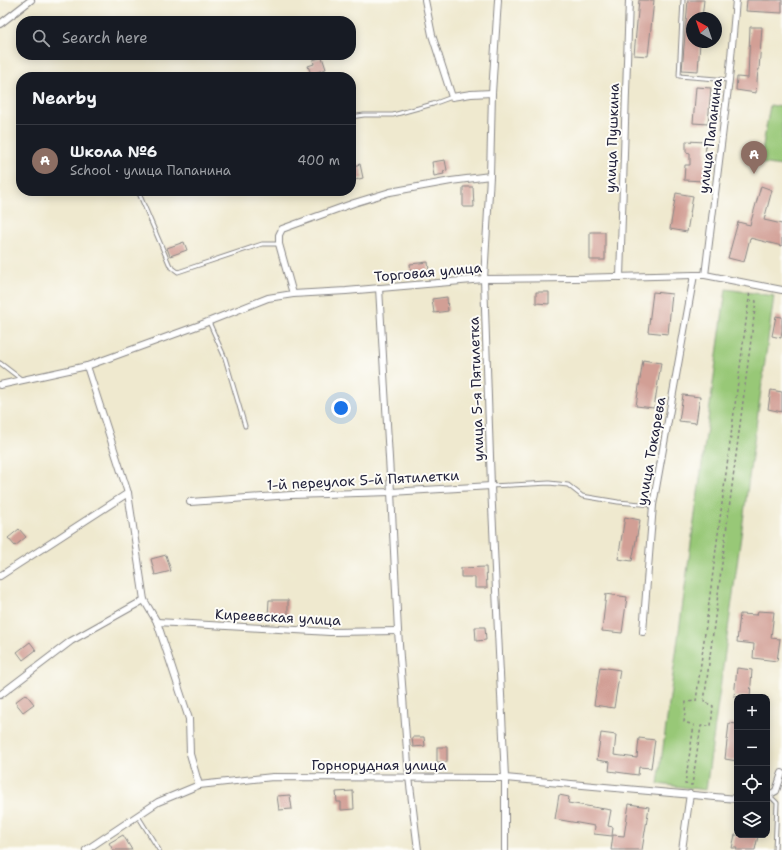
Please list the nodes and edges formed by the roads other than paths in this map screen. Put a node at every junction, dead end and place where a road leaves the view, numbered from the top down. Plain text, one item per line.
1 (31, 0) edge
2 (425, 0) edge
3 (498, 0) edge
4 (629, 0) edge
5 (683, 0) edge
6 (736, 0) edge
7 (0, 24) edge
8 (729, 80) junction
9 (492, 93) junction
10 (452, 96) junction
11 (356, 116) edge
12 (490, 176) junction
13 (140, 196) edge
14 (279, 244) junction
15 (694, 275) junction
16 (705, 275) junction
17 (620, 277) junction
18 (484, 279) junction
19 (379, 288) junction
20 (782, 290) edge
21 (293, 294) junction
22 (209, 321) junction
23 (0, 363) edge
24 (87, 366) junction
25 (22, 380) junction
26 (0, 385) edge
27 (245, 426) dead end
28 (491, 486) junction
29 (391, 492) junction
30 (128, 494) junction
31 (190, 502) dead end
32 (653, 505) junction
33 (0, 576) edge
34 (144, 600) junction
35 (157, 622) junction
36 (398, 631) junction
37 (643, 632) dead end
38 (0, 695) edge
39 (782, 774) edge
40 (409, 778) junction
41 (505, 778) junction
42 (199, 785) junction
43 (690, 794) junction
44 (770, 794) edge
45 (770, 797) edge
46 (734, 799) edge
47 (138, 815) junction
48 (86, 850) edge
49 (159, 850) edge
50 (418, 850) edge
51 (505, 850) edge
52 (682, 850) edge
53 (775, 850) edge

1 - 7 street
2 - 10 street
3 - 9 street, улица 5-я Пятилетка
4 - 17 street, улица Пушкина
5 - 8 lane
6 - 8 street, улица Папанина
8 - 16 street, улица Папанина
9 - 10 street
9 - 12 street, улица 5-я Пятилетка
10 - 11 lane
12 - 14 street
12 - 18 street, улица 5-я Пятилетка
13 - 14 lane
14 - 21 street
15 - 16 street, Торговая улица
15 - 17 street, Торговая улица
15 - 32 street, улица Токарева
16 - 20 street, Торговая улица
17 - 18 street, Торговая улица
18 - 19 street, Торговая улица
18 - 28 street, улица 5-я Пятилетка
19 - 21 street, Торговая улица
19 - 29 street
21 - 22 street, Торговая улица
22 - 24 street, Торговая улица
22 - 27 lane
23 - 25 lane
24 - 25 street, Торговая улица
24 - 30 street
25 - 26 street, Торговая улица
28 - 29 street, 1-й переулок 5-й Пятилетки
28 - 32 lane, 1-й переулок 5-й Пятилетки
28 - 41 street, улица 5-я Пятилетка
29 - 31 street, 1-й переулок 5-й Пятилетки
29 - 36 street
30 - 33 street
30 - 34 street
32 - 37 street, улица Токарева
34 - 35 street
34 - 38 street
35 - 36 street, Киреевская улица
35 - 42 street
36 - 40 street
39 - 44 street
40 - 41 street, Горнорудная улица
40 - 42 street, Горнорудная улица
40 - 50 street
41 - 43 street, Горнорудная улица
41 - 51 street
42 - 47 street, Горнорудная улица
43 - 46 street, Горнорудная улица
43 - 52 street
45 - 53 lane
47 - 48 street, Горнорудная улица
47 - 49 lane

